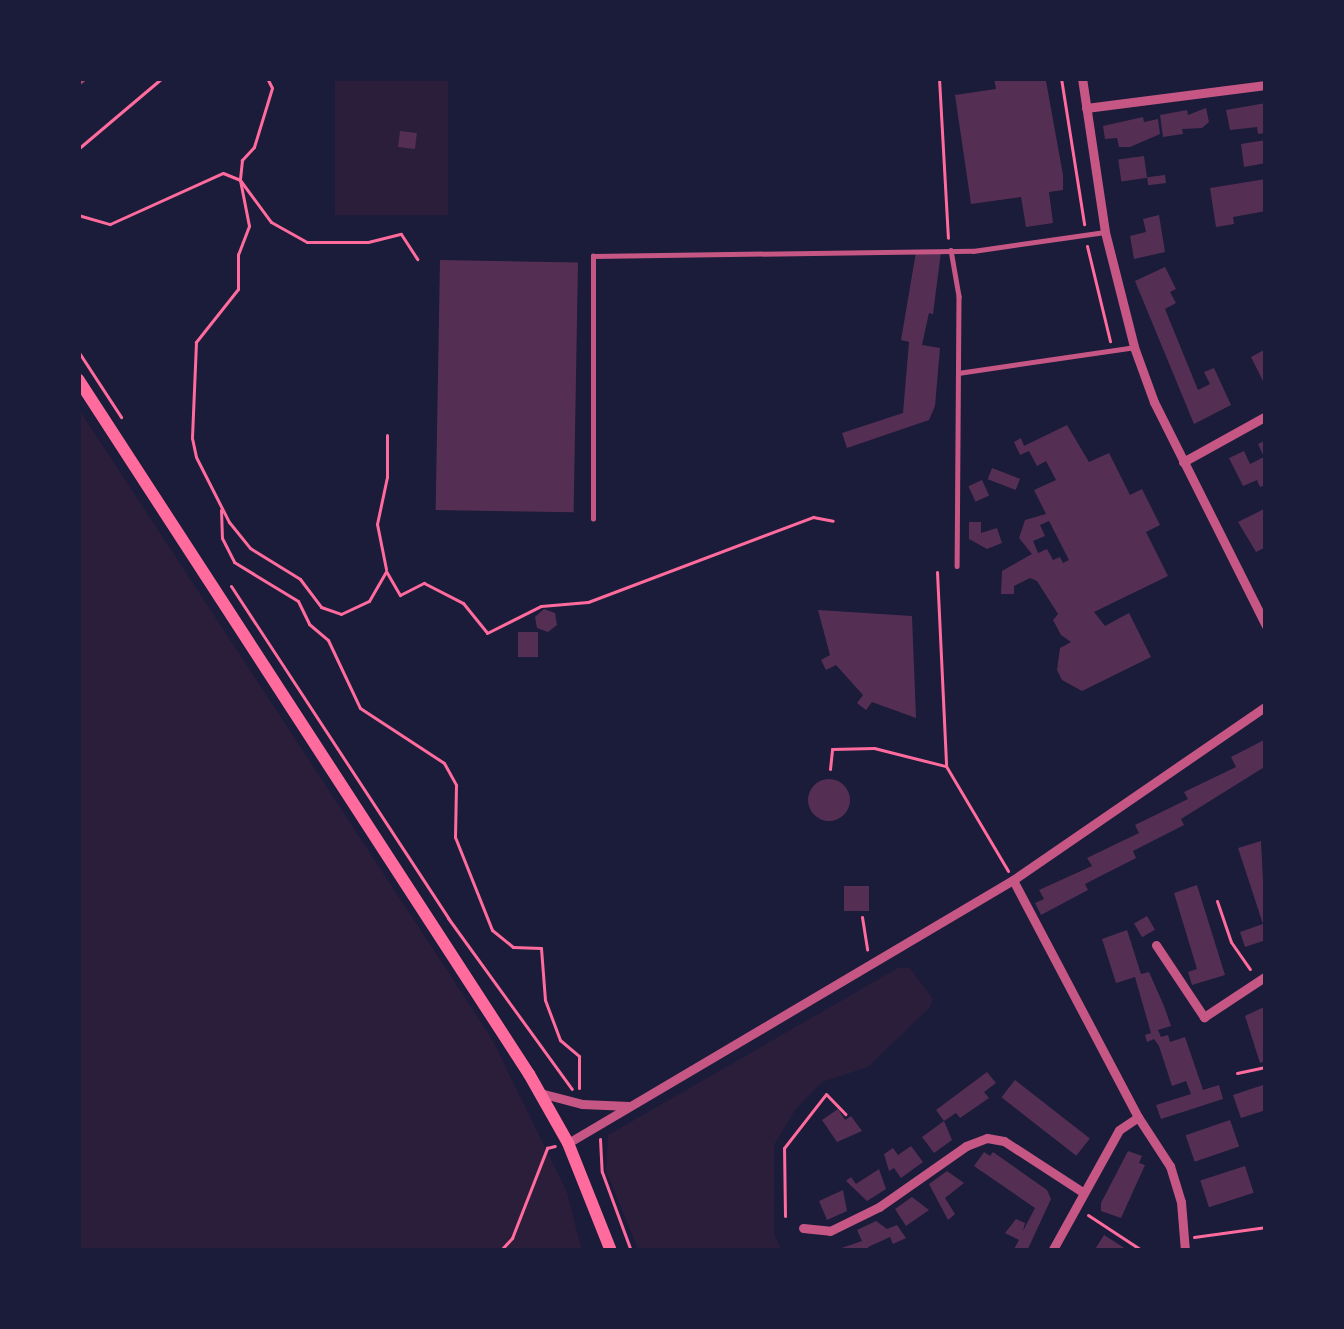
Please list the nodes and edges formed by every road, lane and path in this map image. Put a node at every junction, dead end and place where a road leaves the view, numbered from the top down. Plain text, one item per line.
1 (162, 78) edge
2 (267, 78) edge
3 (939, 78) edge
4 (1082, 78) edge
5 (1266, 85) edge
6 (1086, 108) junction
7 (78, 148) edge
8 (240, 180) junction
9 (78, 215) edge
10 (1106, 232) junction
11 (951, 250) junction
12 (417, 259) dead end
13 (1134, 347) junction
14 (78, 351) edge
15 (958, 374) junction
16 (78, 379) edge
17 (1266, 416) edge
18 (124, 422) dead end
19 (387, 435) dead end
20 (1183, 462) junction
21 (221, 508) junction
22 (593, 519) dead end
23 (832, 521) dead end
24 (957, 566) dead end
25 (386, 571) junction
26 (937, 572) dead end
27 (227, 580) dead end
28 (1266, 626) edge
29 (1266, 706) edge
30 (946, 766) junction
31 (830, 769) dead end
32 (1013, 880) junction
33 (1217, 901) dead end
34 (862, 917) dead end
35 (1156, 945) dead end
36 (872, 963) junction
37 (1262, 979) edge
38 (1266, 1067) edge
39 (1237, 1073) dead end
40 (540, 1093) junction
41 (629, 1106) junction
42 (845, 1114) dead end
43 (1138, 1117) junction
44 (595, 1126) junction
45 (568, 1143) junction
46 (1084, 1192) junction
47 (1075, 1209) junction
48 (784, 1216) dead end
49 (1266, 1226) edge
50 (803, 1228) dead end
51 (1186, 1237) junction
52 (500, 1251) edge
53 (611, 1251) edge
54 (632, 1251) edge
55 (1052, 1251) edge
56 (1143, 1251) edge
57 (1185, 1251) edge

1 - 7 path
2 - 8 path
3 - 11 path
4 - 6 street
5 - 6 street
6 - 10 street
8 - 9 path
8 - 12 path
8 - 21 path
10 - 11 lane
10 - 13 street
11 - 15 lane
11 - 22 lane
13 - 15 lane
13 - 20 street
14 - 18 path
15 - 24 lane
16 - 40 main road
17 - 20 street
19 - 25 path
20 - 28 street
21 - 25 path
21 - 27 path
23 - 25 path
26 - 30 path
29 - 32 street
30 - 31 path
30 - 32 path
32 - 36 street
32 - 43 street
33 - 37 path
34 - 36 path
35 - 37 street
36 - 41 street
38 - 39 path
40 - 41 street
40 - 45 main road
41 - 44 street
42 - 48 path
43 - 46 street
43 - 51 street
44 - 45 street
44 - 54 path
45 - 52 path
45 - 53 main road
46 - 47 street
46 - 50 street
47 - 55 street
47 - 56 path
49 - 51 path
51 - 57 street

